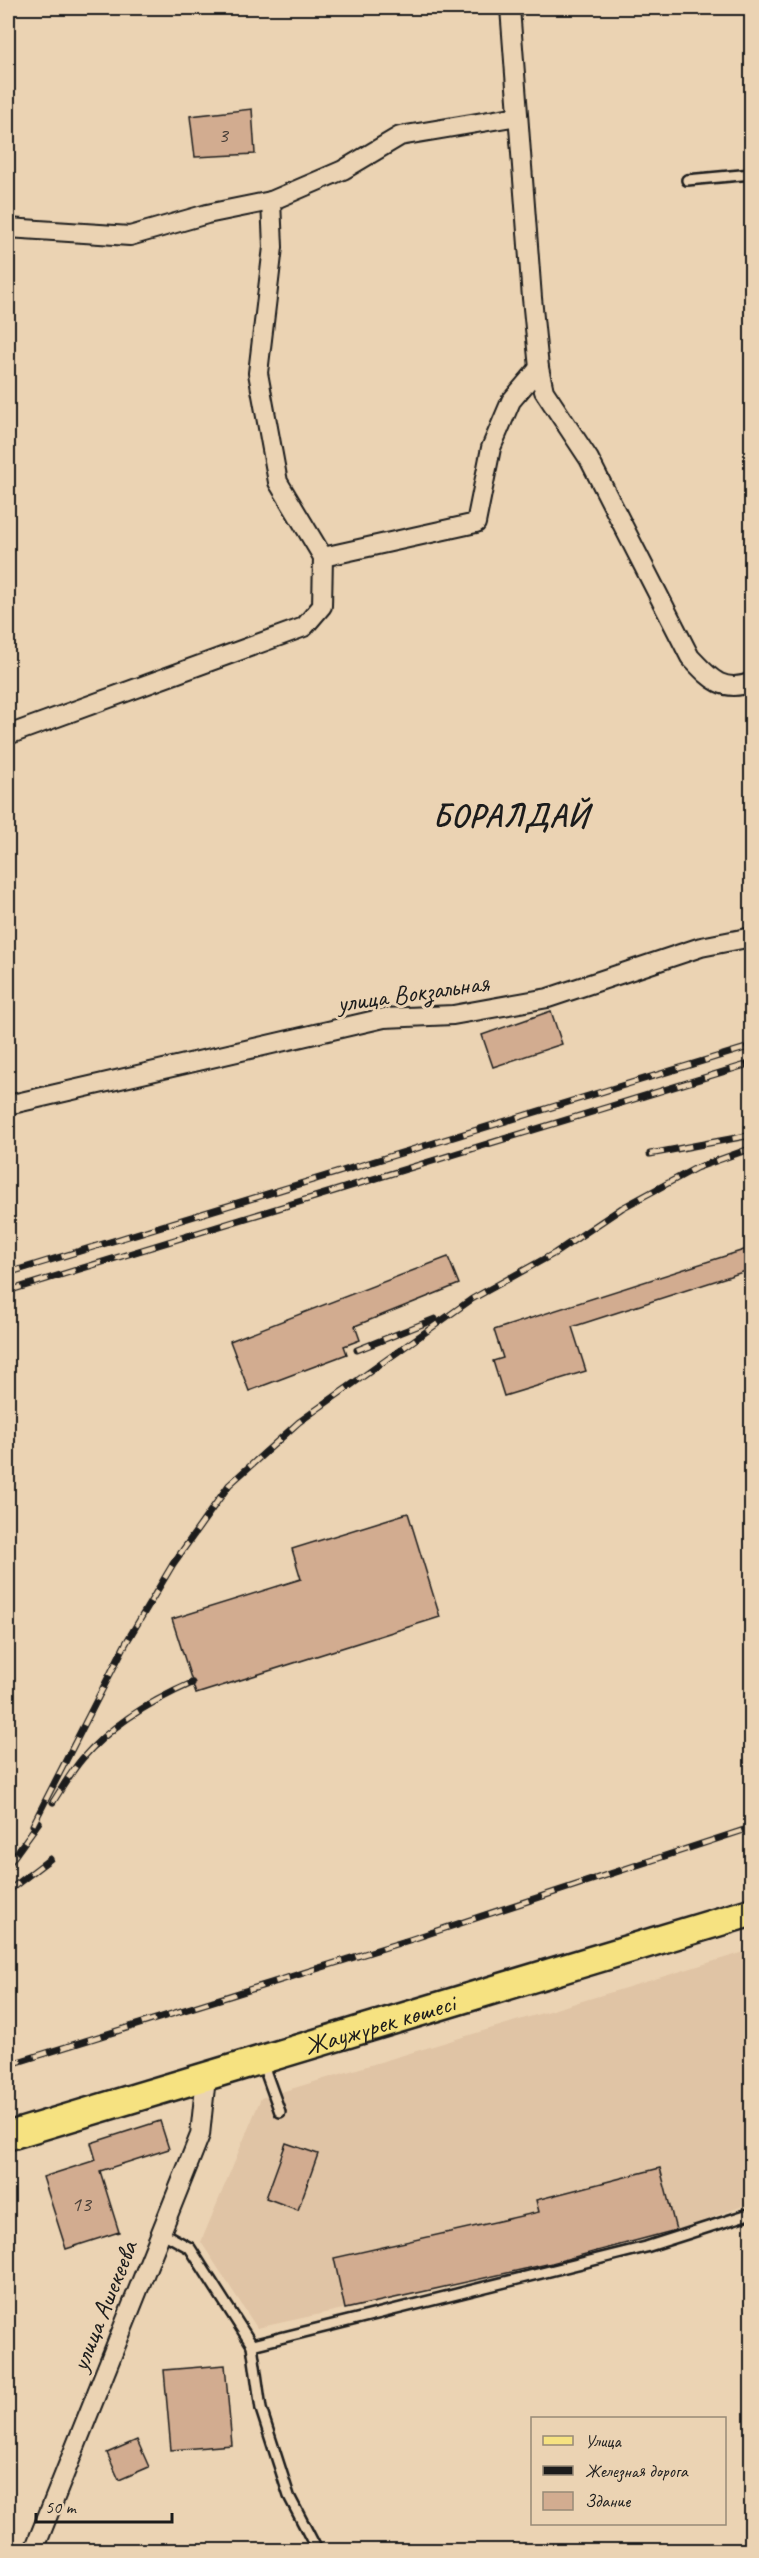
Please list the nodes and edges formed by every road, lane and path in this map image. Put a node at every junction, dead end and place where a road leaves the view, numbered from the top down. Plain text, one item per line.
1 (510, 8) edge
2 (518, 116) junction
3 (752, 174) edge
4 (687, 180) dead end
5 (271, 201) junction
6 (8, 228) edge
7 (539, 368) junction
8 (323, 557) junction
9 (752, 682) edge
10 (8, 735) edge
11 (752, 937) edge
12 (8, 1105) edge
13 (752, 1912) edge
14 (261, 2060) junction
15 (206, 2077) junction
16 (280, 2112) dead end
17 (8, 2136) edge
18 (752, 2213) edge
19 (161, 2232) junction
20 (252, 2345) junction
21 (34, 2550) edge
22 (317, 2550) edge

1 - 2 street
2 - 5 street
2 - 7 street
3 - 4 lane
5 - 6 street
5 - 8 street
7 - 8 street
7 - 9 street
8 - 10 street
11 - 12 street, улица Вокзальная
13 - 14 main road, Жаужүрек көшесі
14 - 15 main road, Жаужүрек көшесі
14 - 16 lane
15 - 17 main road, Жаужүрек көшесі
15 - 19 street, улица Ашекеева
18 - 20 lane
19 - 20 lane
19 - 21 street, улица Ашекеева
20 - 22 lane

